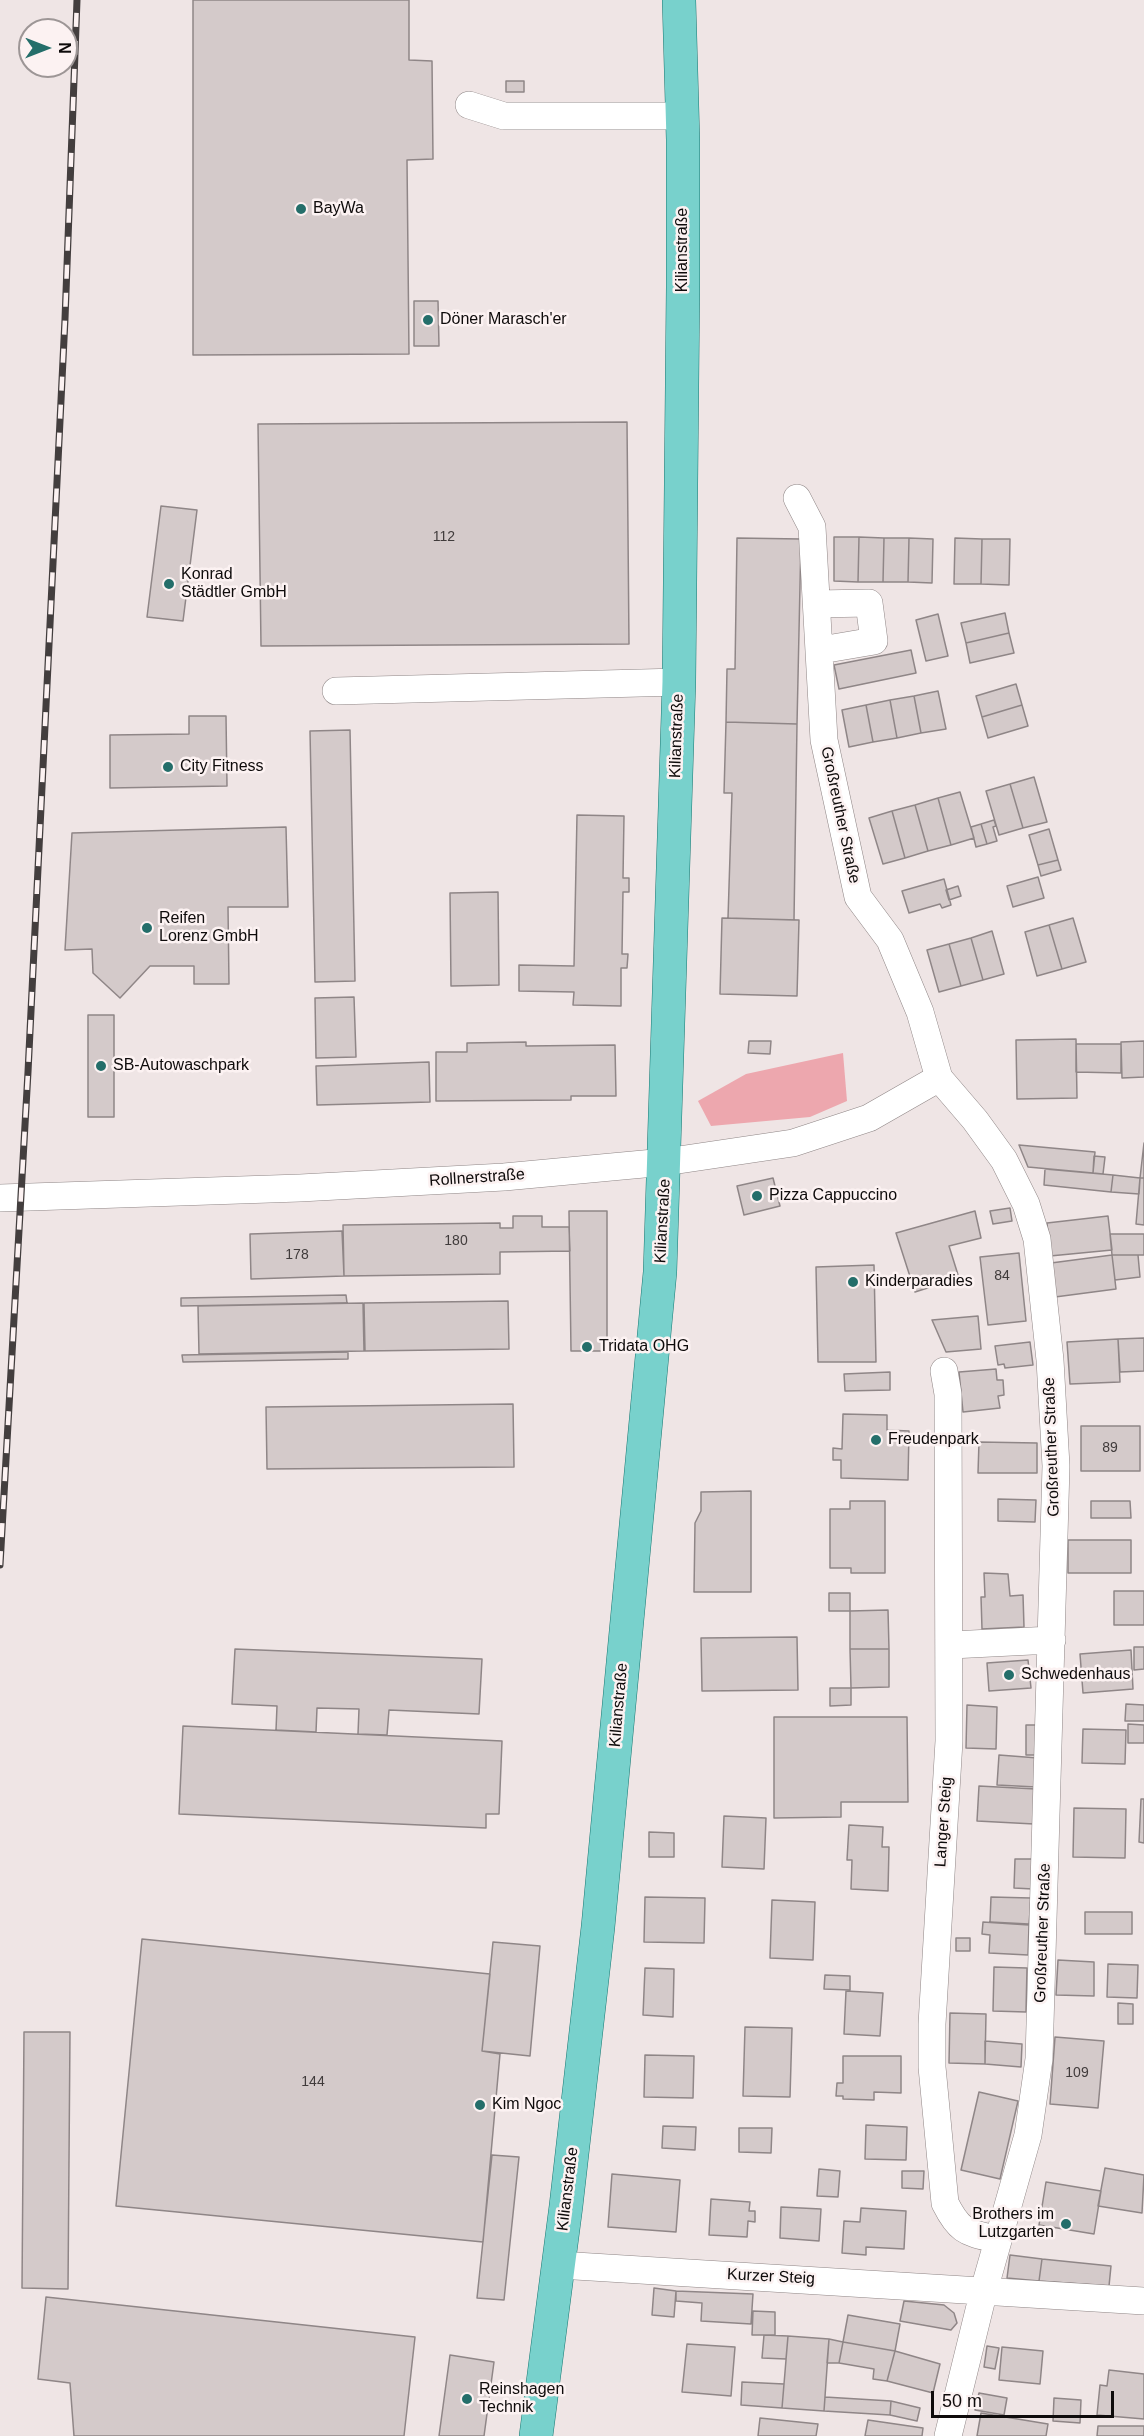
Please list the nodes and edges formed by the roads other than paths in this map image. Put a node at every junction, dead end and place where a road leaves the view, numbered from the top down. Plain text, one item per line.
1 (679, 0) edge
2 (469, 105) dead end
3 (682, 116) junction
4 (797, 498) dead end
5 (817, 604) junction
6 (821, 650) junction
7 (679, 682) junction
8 (336, 691) dead end
9 (939, 1078) junction
10 (665, 1162) junction
11 (0, 1198) edge
12 (944, 1371) dead end
13 (1052, 1640) junction
14 (951, 1645) junction
15 (998, 2240) junction
16 (559, 2265) junction
17 (984, 2290) junction
18 (1144, 2301) edge
19 (536, 2436) edge
20 (948, 2436) edge

1 - 3 main road, Kilianstraße
2 - 3 street
3 - 7 main road, Kilianstraße
4 - 5 street, Großreuther Straße
5 - 6 street, Großreuther Straße
5 - 6 street
6 - 9 street, Großreuther Straße
7 - 8 street
7 - 10 main road, Kilianstraße
9 - 10 street, Rollnerstraße
9 - 13 street, Großreuther Straße
10 - 11 street, Rollnerstraße
10 - 16 main road, Kilianstraße
12 - 14 street, Langer Steig
13 - 14 street
13 - 15 street, Großreuther Straße
14 - 15 street, Langer Steig
15 - 17 street, Großreuther Straße
16 - 17 street, Kurzer Steig
16 - 19 main road, Kilianstraße
17 - 18 street
17 - 20 street, Großreuther Straße

